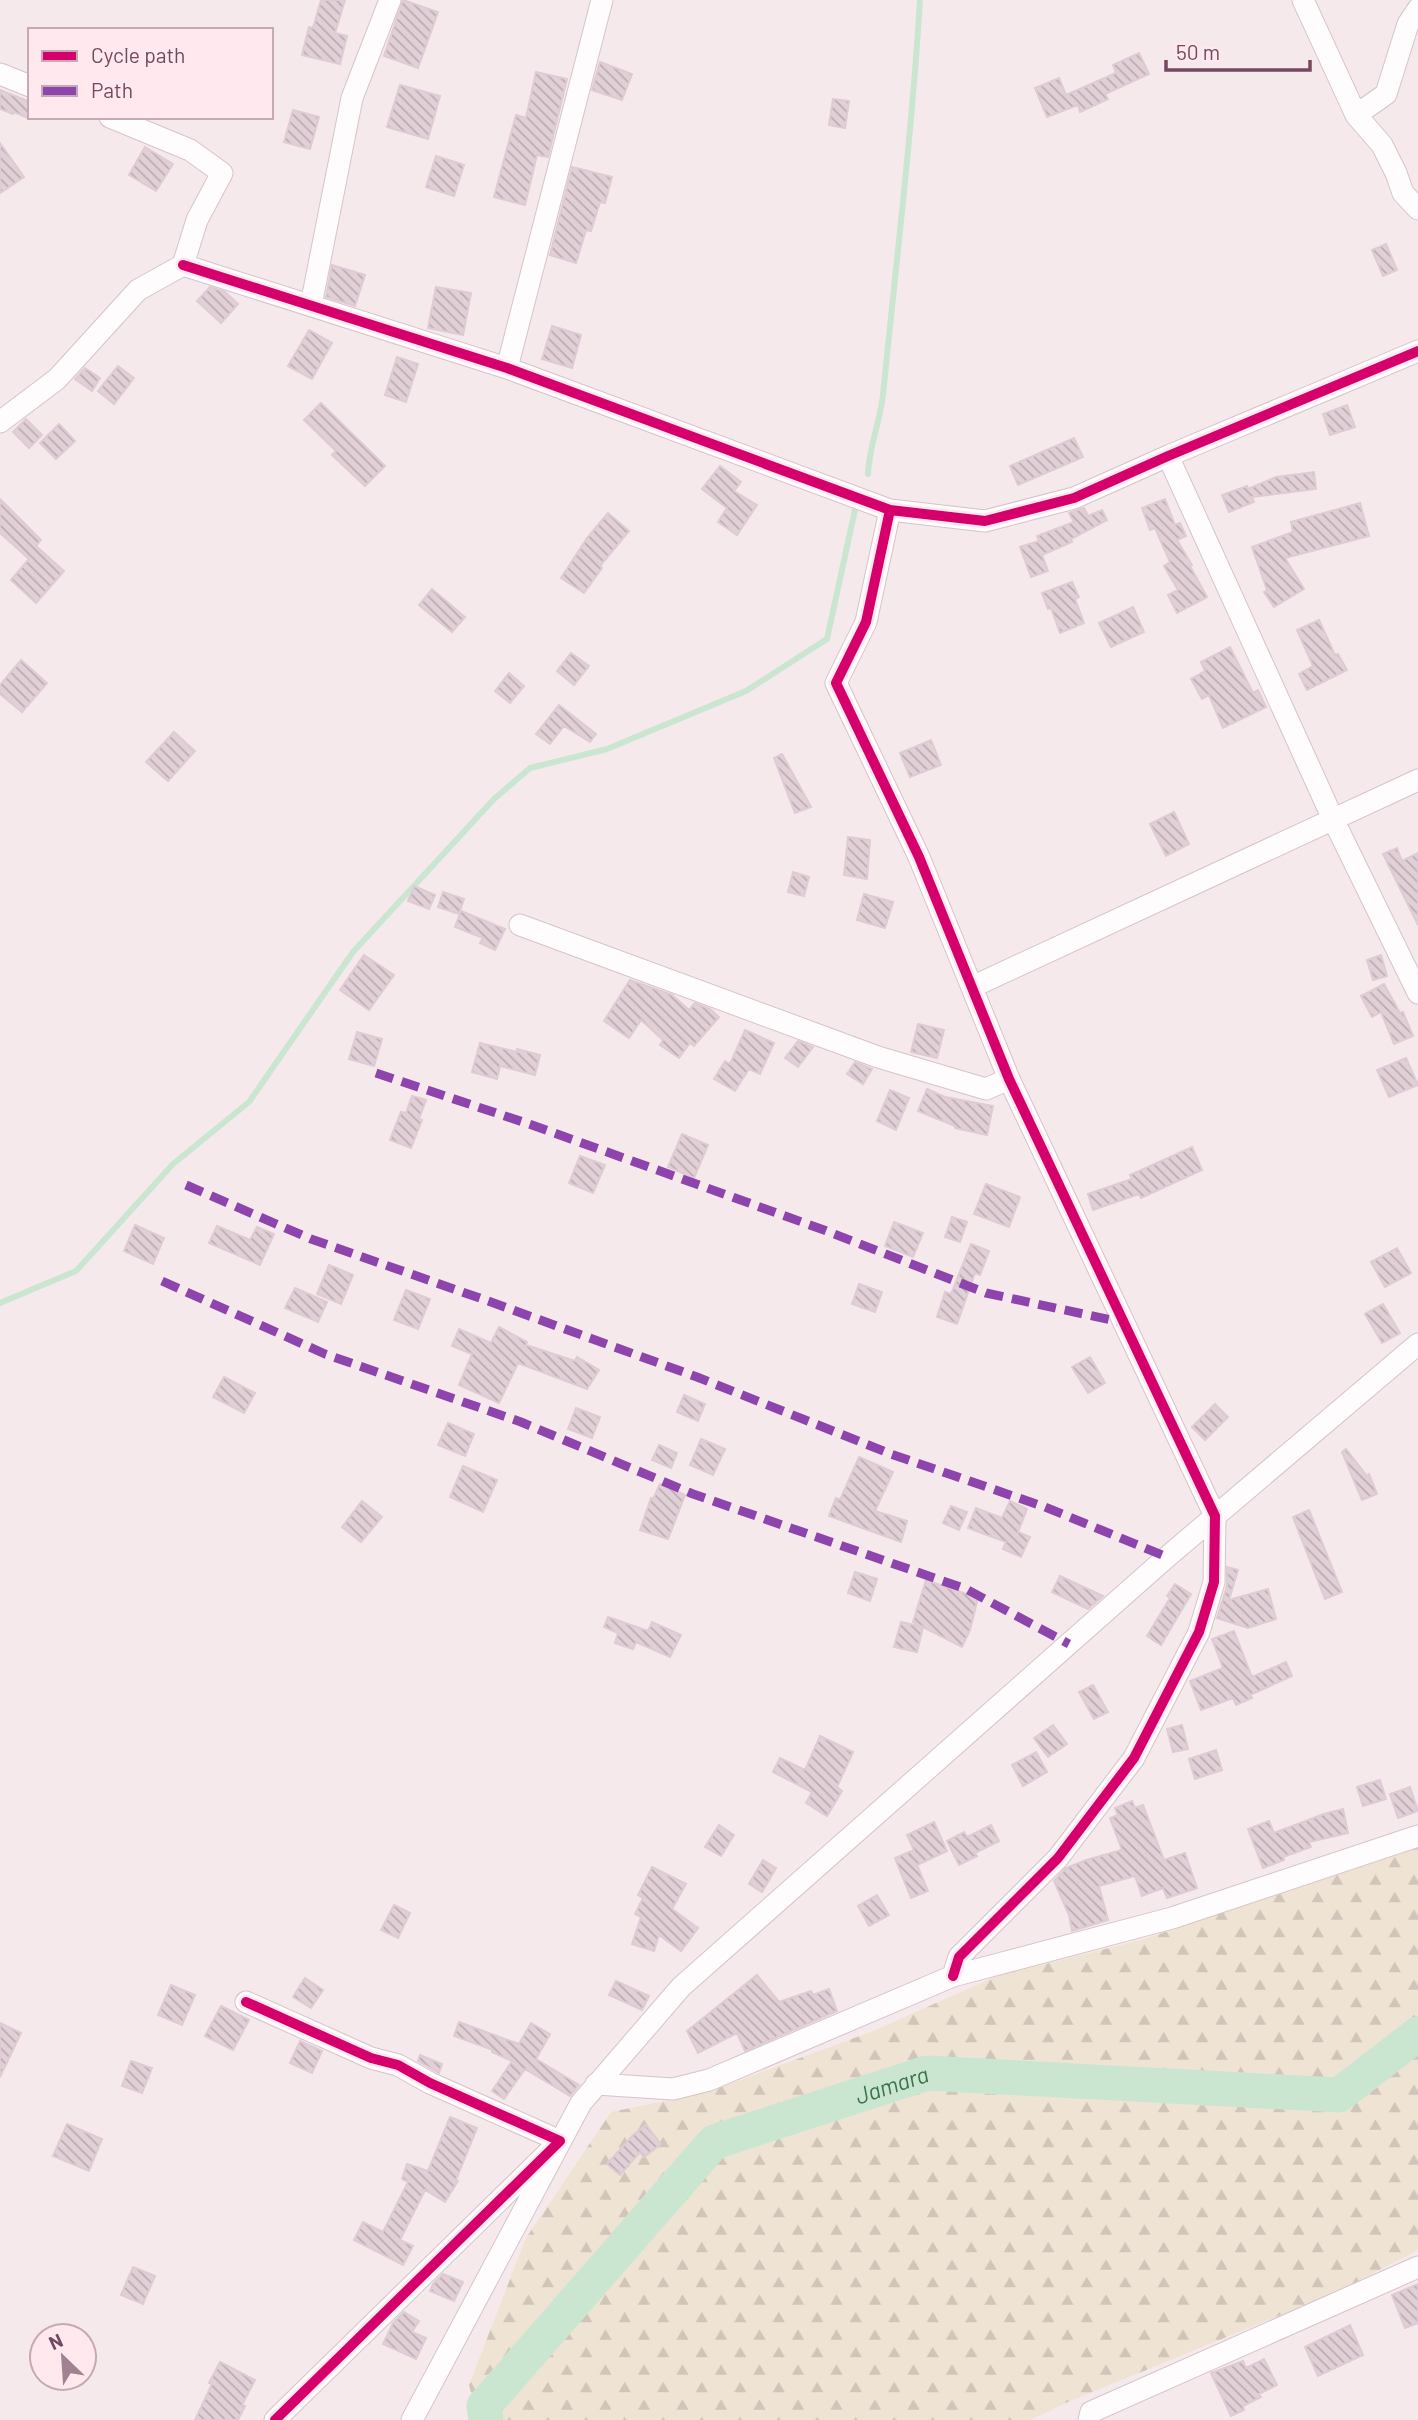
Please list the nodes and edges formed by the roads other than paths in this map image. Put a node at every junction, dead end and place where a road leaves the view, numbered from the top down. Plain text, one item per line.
1 (390, 0) edge
2 (602, 0) edge
3 (1303, 0) edge
4 (1418, 9) edge
5 (0, 74) edge
6 (28, 85) edge
7 (1356, 114) junction
8 (115, 119) edge
9 (1418, 209) edge
10 (183, 265) junction
11 (311, 305) junction
12 (1418, 351) edge
13 (507, 368) junction
14 (0, 422) edge
15 (1168, 456) junction
16 (891, 510) junction
17 (1418, 780) edge
18 (1333, 819) junction
19 (520, 925) dead end
20 (972, 987) junction
21 (1418, 993) edge
22 (1009, 1079) junction
23 (1418, 1344) edge
24 (1215, 1516) junction
25 (1418, 1836) edge
26 (953, 1976) junction
27 (246, 2002) dead end
28 (596, 2084) junction
29 (560, 2141) junction
30 (1418, 2267) edge
31 (275, 2420) edge
32 (412, 2420) edge
33 (1089, 2420) edge

1 - 11 street
2 - 13 street
3 - 7 street
4 - 7 street
5 - 6 street
7 - 9 street
8 - 10 street
10 - 11 street
10 - 14 street
11 - 13 street
12 - 15 street
13 - 16 street
15 - 16 street
15 - 18 street
16 - 20 street
17 - 18 street
18 - 20 street
18 - 21 street
19 - 22 street
20 - 22 street
22 - 24 street
23 - 24 street
24 - 26 street
24 - 28 street
25 - 26 street
26 - 28 street
27 - 29 street
28 - 29 street
29 - 31 street
29 - 32 street
30 - 33 street

